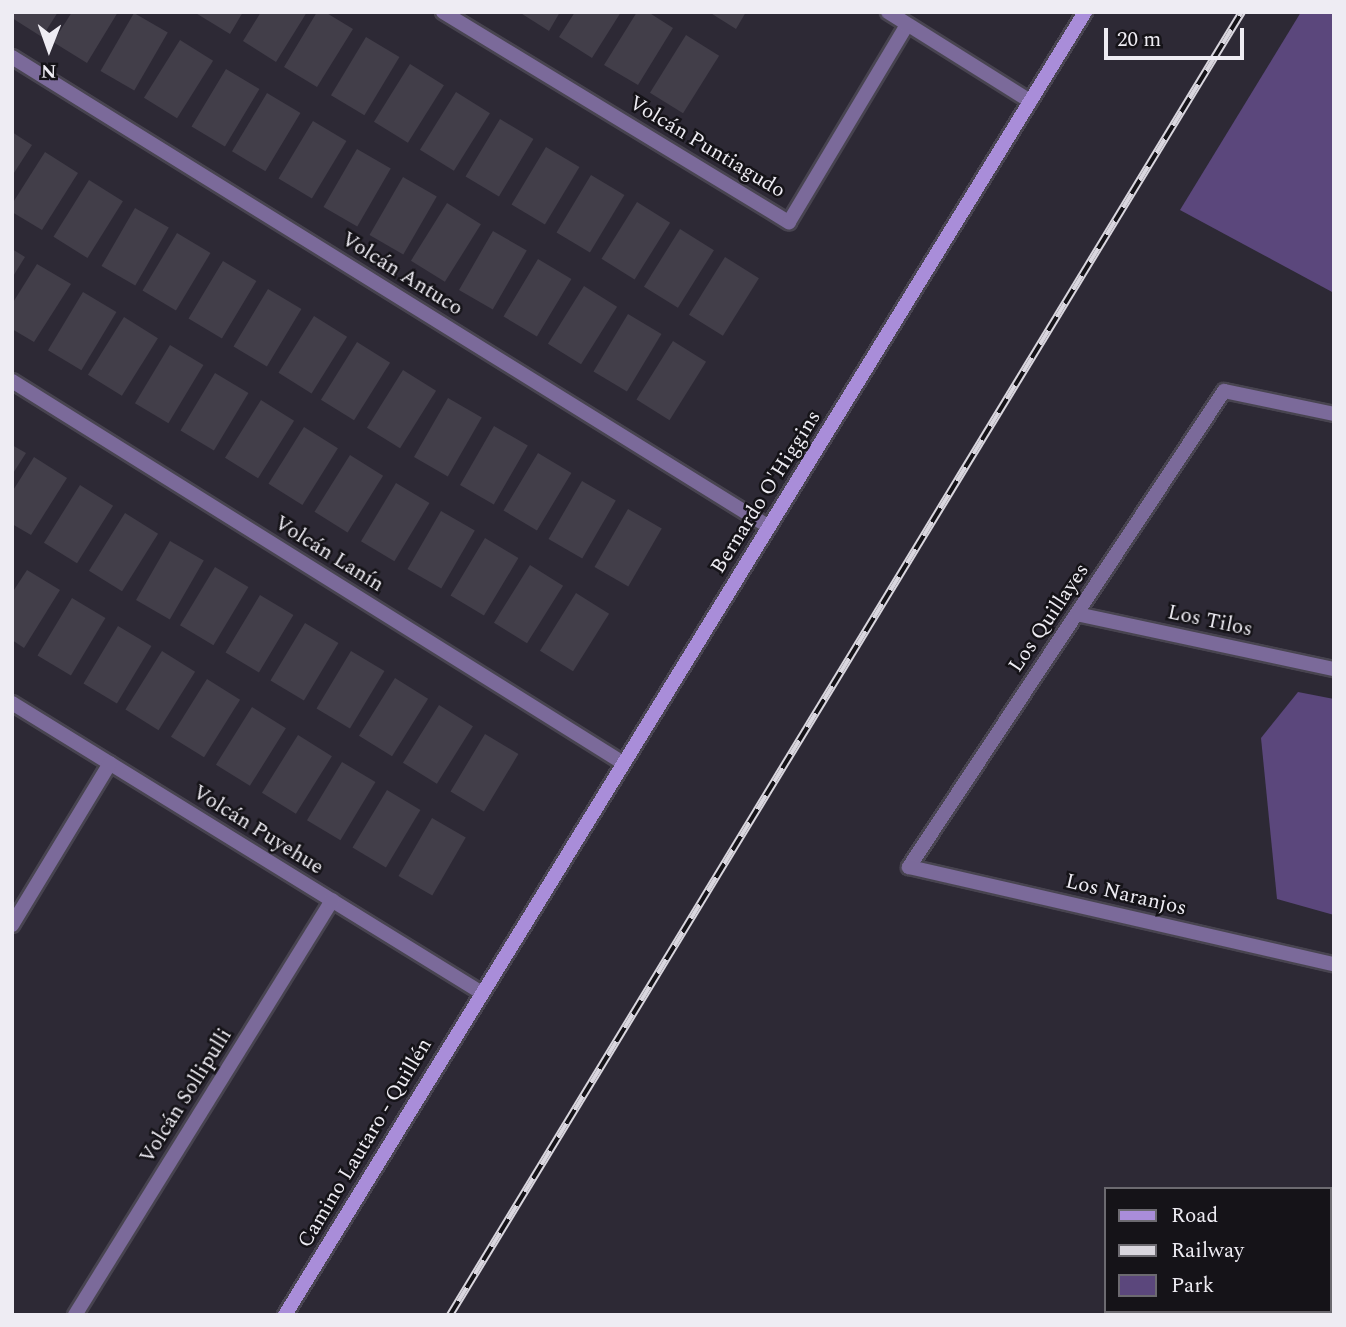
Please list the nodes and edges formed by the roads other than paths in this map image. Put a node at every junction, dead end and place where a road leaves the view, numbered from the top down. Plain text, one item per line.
1 (443, 12) edge
2 (888, 12) edge
3 (1085, 12) edge
4 (907, 25) junction
5 (12, 57) edge
6 (1030, 101) junction
7 (12, 381) edge
8 (1334, 414) edge
9 (768, 527) junction
10 (1077, 614) junction
11 (1334, 669) edge
12 (12, 703) edge
13 (110, 763) junction
14 (623, 764) junction
15 (909, 867) joint
16 (331, 900) junction
17 (12, 925) edge
18 (1334, 964) edge
19 (482, 993) junction
20 (75, 1315) edge
21 (285, 1315) edge

1 - 4 street, Volcán Puntiagudo
2 - 4 street
3 - 6 main road, Bernardo O'Higgins
4 - 6 street
5 - 9 street, Volcán Antuco
6 - 9 main road, Bernardo O'Higgins
7 - 14 street, Volcán Lanín
8 - 10 street, Los Quillayes
9 - 14 main road, Bernardo O'Higgins
10 - 11 street, Los Tilos
10 - 15 street, Los Quillayes
12 - 13 street, Volcán Puyehue
13 - 16 street, Volcán Puyehue
13 - 17 street
14 - 19 main road, Bernardo O'Higgins
15 - 18 street, Los Naranjos
16 - 19 street, Volcán Puyehue
16 - 20 street, Volcán Sollipulli
19 - 21 main road, Camino Lautaro - Quillén

